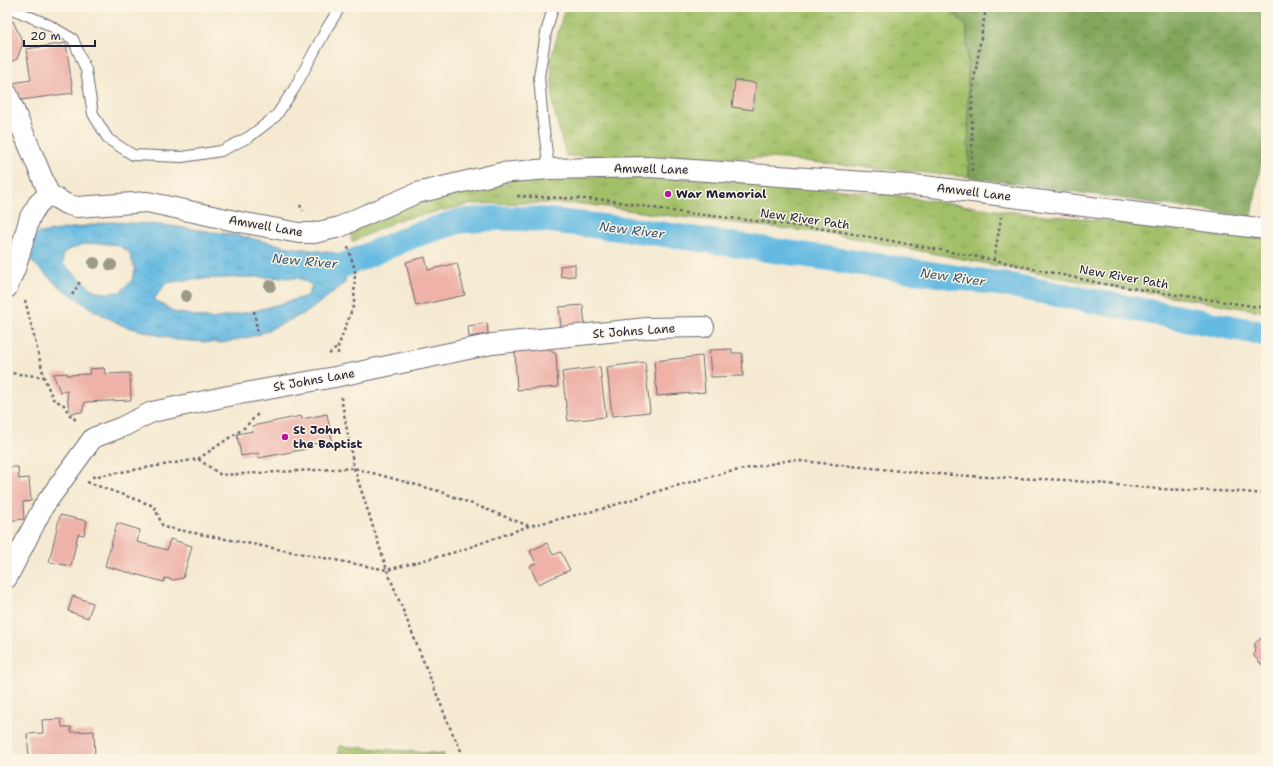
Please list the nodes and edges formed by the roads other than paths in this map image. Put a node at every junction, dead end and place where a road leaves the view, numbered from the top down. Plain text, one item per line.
1 (340, 7) edge
2 (553, 7) edge
3 (7, 8) edge
4 (7, 93) edge
5 (550, 169) junction
6 (49, 194) junction
7 (1266, 229) edge
8 (12, 276) edge
9 (704, 327) dead end
10 (7, 578) edge

1 - 3 lane
2 - 5 lane
4 - 6 street
5 - 6 street, Amwell Lane
5 - 7 street, Amwell Lane
6 - 8 street
9 - 10 street, St Johns Lane

